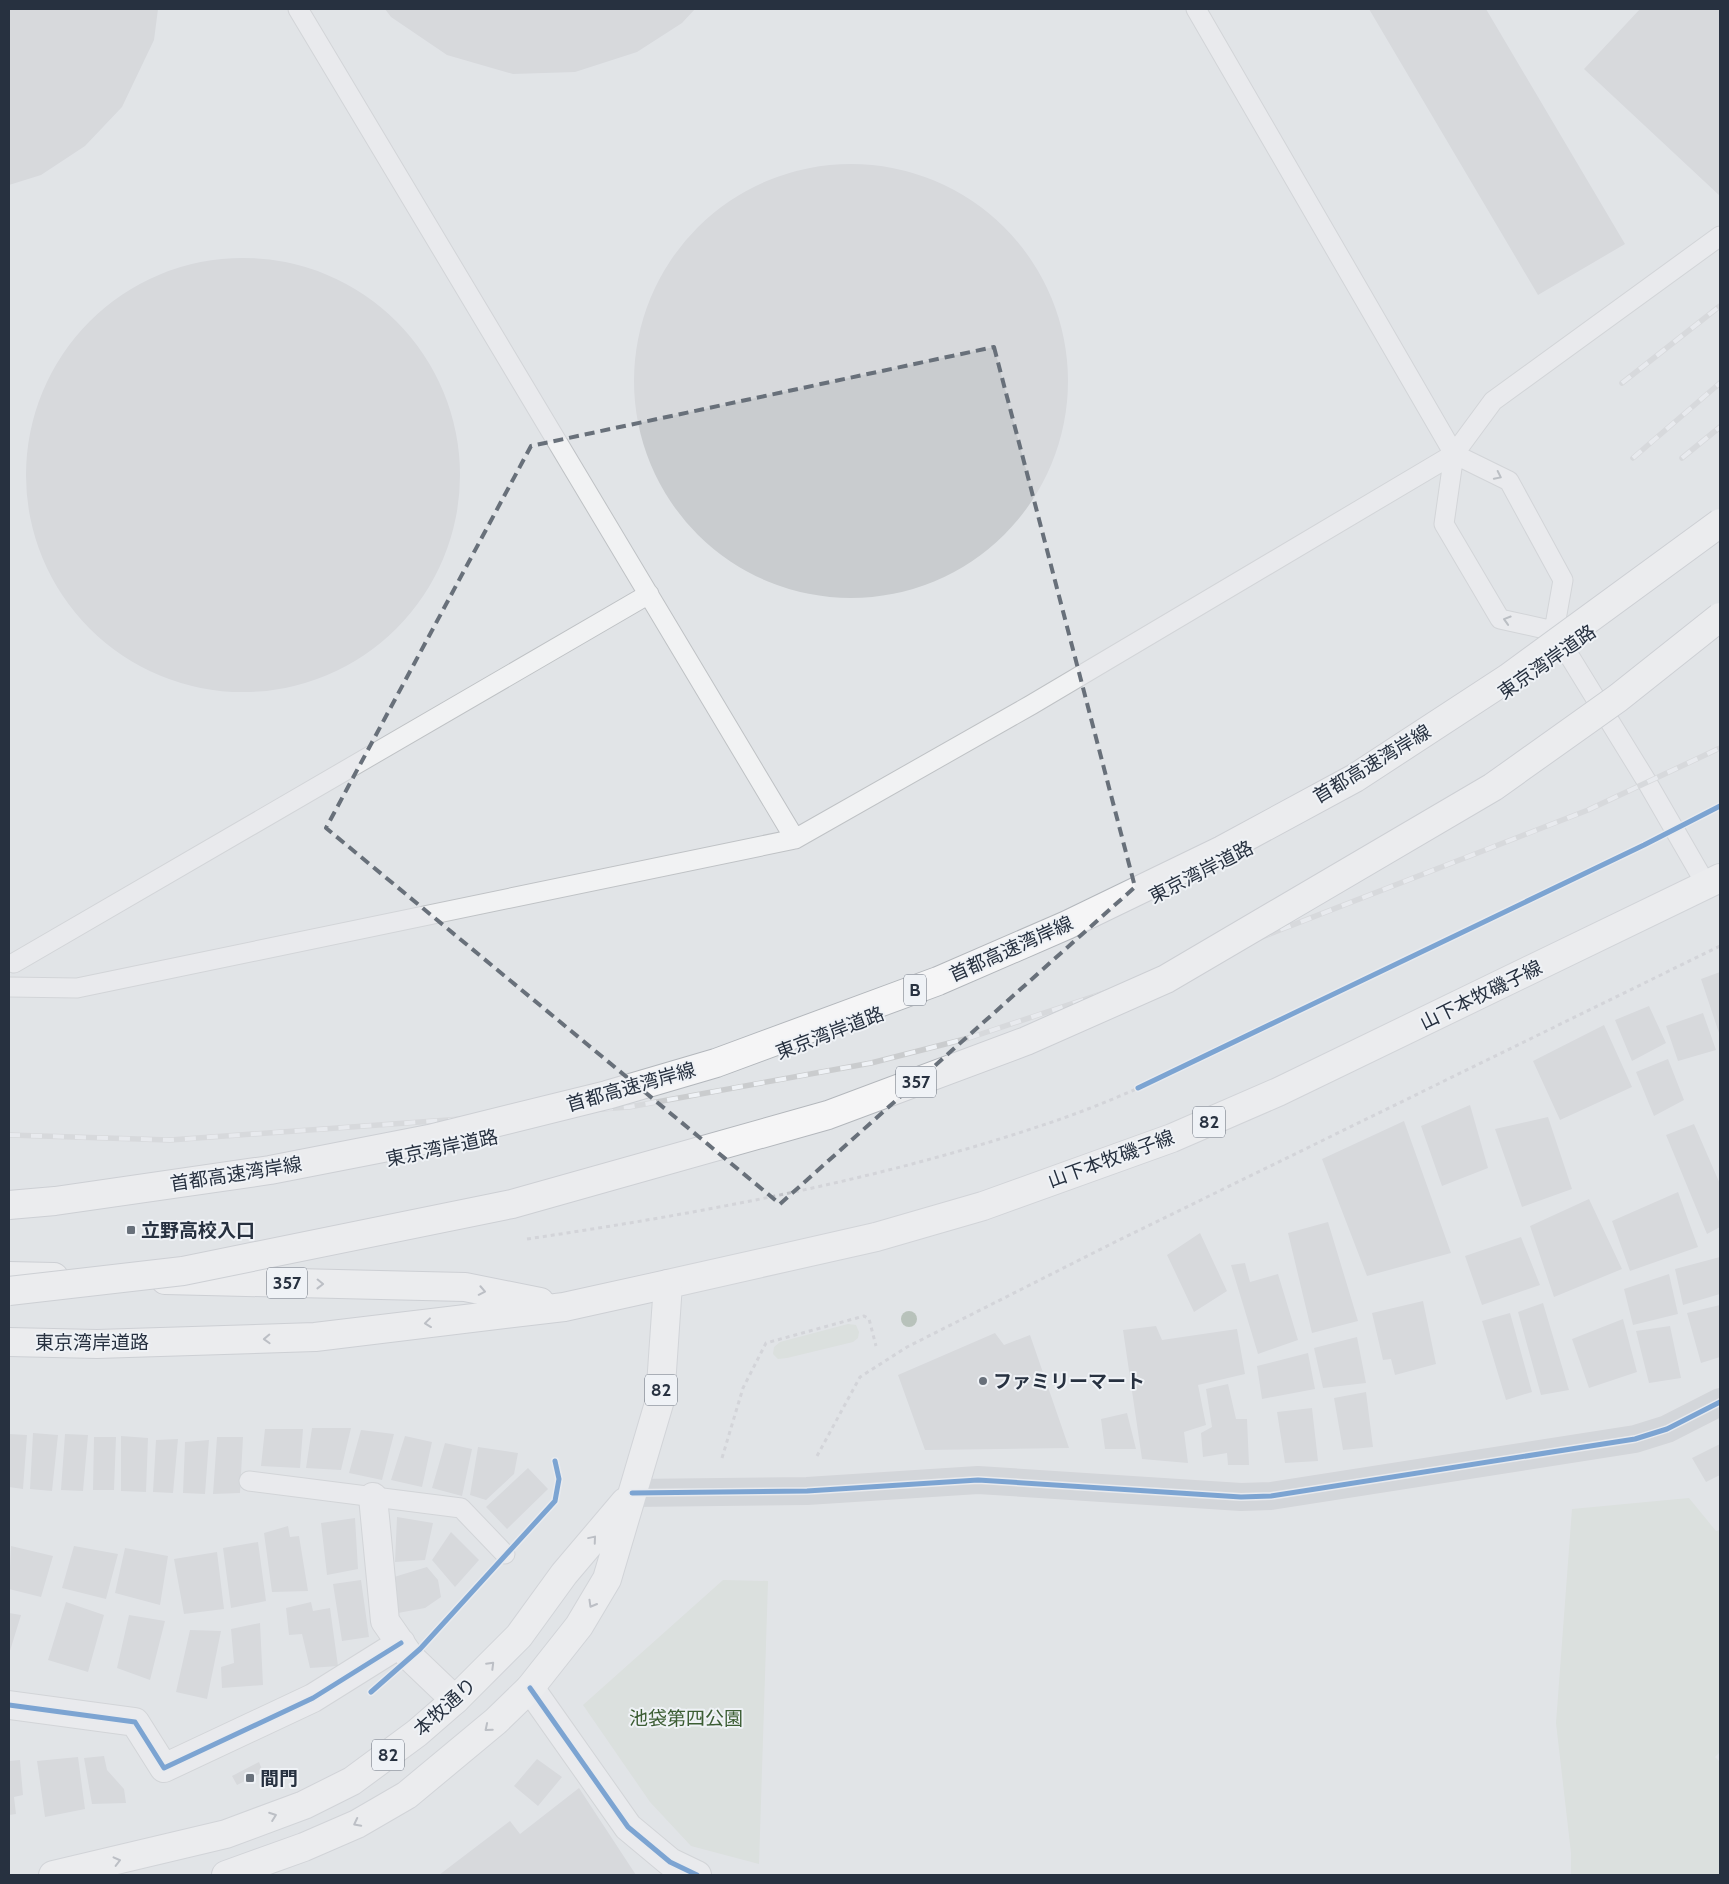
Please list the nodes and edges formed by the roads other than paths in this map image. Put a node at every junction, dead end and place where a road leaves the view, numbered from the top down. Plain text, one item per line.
1 (298, 9) edge
2 (1196, 9) edge
3 (1720, 236) edge
4 (1454, 454) junction
5 (1720, 523) edge
6 (1720, 536) edge
7 (649, 594) junction
8 (1720, 617) edge
9 (1554, 631) junction
10 (1720, 632) edge
11 (795, 839) junction
12 (1714, 882) edge
13 (11, 958) edge
14 (9, 986) edge
15 (29, 987) junction
16 (9, 1205) edge
17 (9, 1216) edge
18 (9, 1276) edge
19 (668, 1284) junction
20 (9, 1291) edge
21 (9, 1299) edge
22 (564, 1307) junction
23 (9, 1342) edge
24 (1720, 1402) edge
25 (249, 1481) dead end
26 (632, 1493) junction
27 (373, 1496) junction
28 (505, 1554) road end
29 (405, 1650) junction
30 (530, 1688) junction
31 (455, 1700) junction
32 (9, 1705) edge
33 (685, 1873) edge
34 (53, 1875) edge
35 (226, 1875) edge

1 - 7 lane
2 - 4 lane
3 - 4 lane
4 -> 9 lane
9 -> 4 lane
4 - 11 lane
5 - 16 main road, 首都高速湾岸線 / B, bridge
6 - 17 main road, 東京湾岸道路
7 - 11 lane
7 - 13 lane
8 - 20 main road, 357, bridge
9 - 12 lane
10 - 21 main road
11 - 15 lane
12 - 19 main road, 山下本牧磯子線 / 82
13 - 15 lane
14 - 15 lane
18 -> 22 main road, 東京湾岸道路 / 357
19 - 22 main road, 東京湾岸道路 / 357
19 - 26 main road, 本牧通り / 82
22 -> 23 main road, 東京湾岸道路 / 357
24 - 26 street
25 - 27 lane
26 -> 30 main road, 本牧通り / 82
31 -> 26 main road, 本牧通り / 82
27 - 28 lane
27 - 29 street
29 - 31 street
29 - 32 street
30 - 33 street
30 -> 35 main road, 本牧通り / 82
34 -> 31 main road, 本牧通り / 82

